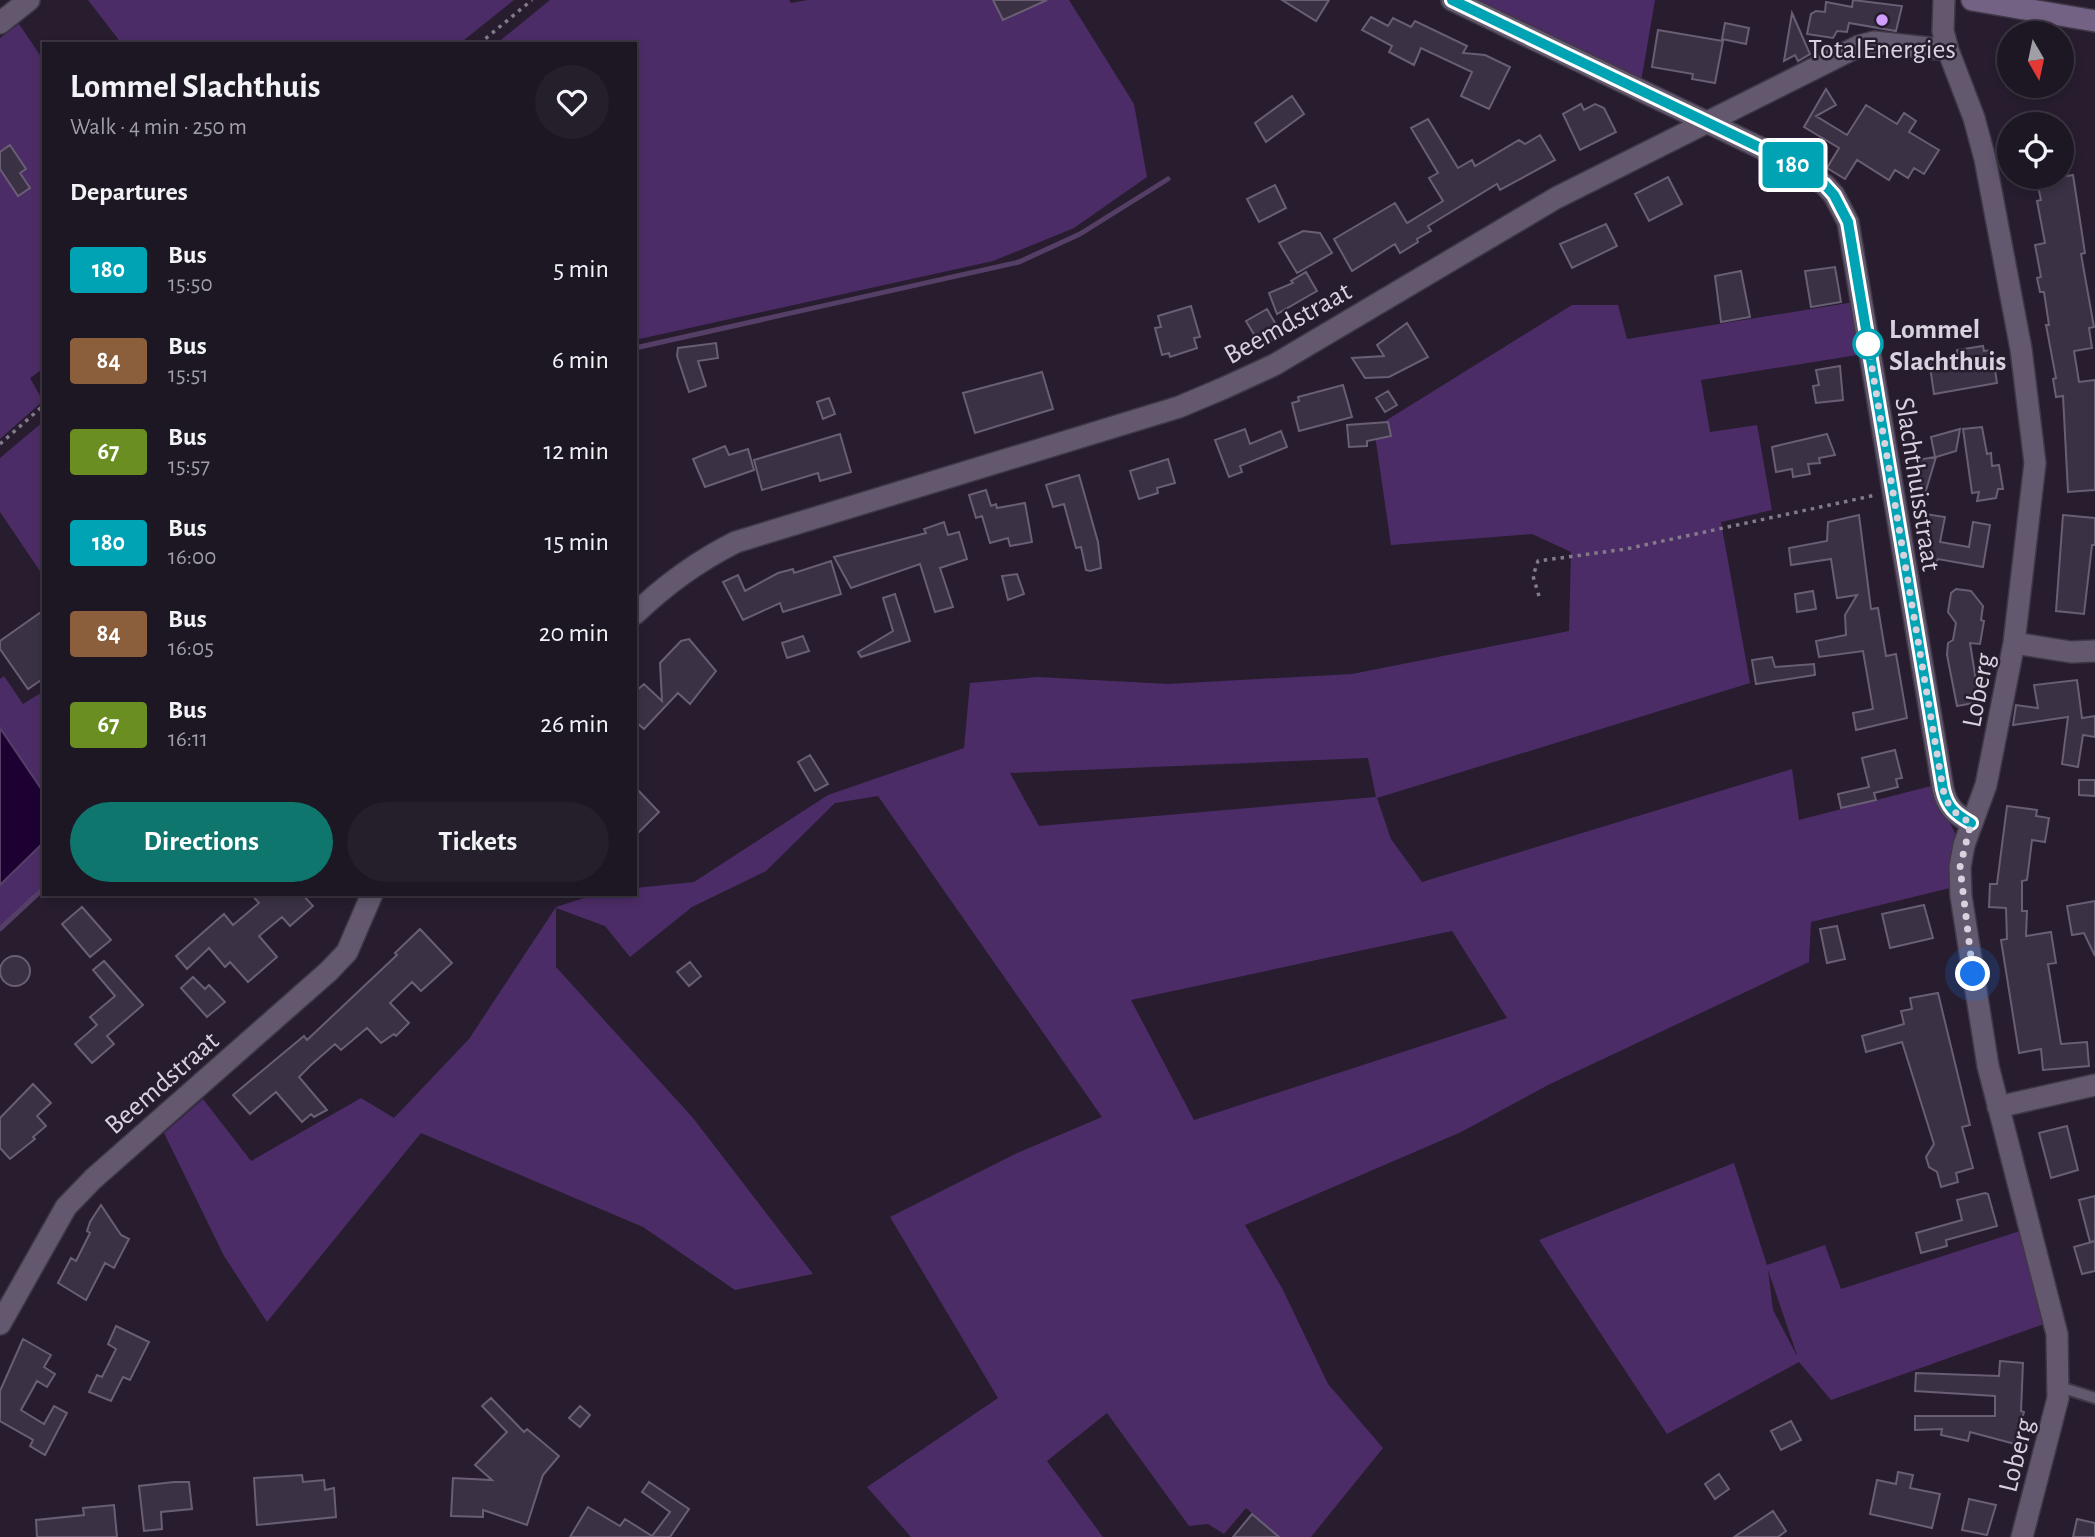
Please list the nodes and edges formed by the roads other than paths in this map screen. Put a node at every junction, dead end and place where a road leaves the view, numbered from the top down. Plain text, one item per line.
1 (29, 0) edge
2 (1452, 0) edge
3 (1944, 0) edge
4 (1979, 1) edge
5 (2095, 21) edge
6 (0, 23) edge
7 (1948, 50) junction
8 (1708, 121) junction
9 (637, 612) edge
10 (2014, 643) junction
11 (2095, 651) edge
12 (1971, 823) junction
13 (371, 896) edge
14 (2095, 1085) edge
15 (1998, 1107) junction
16 (0, 1324) edge
17 (2060, 1387) junction
18 (2095, 1398) edge
19 (2022, 1537) edge

1 - 6 street
2 - 8 street, Slachthuisstraat
3 - 7 street, Loberg
4 - 5 main road
7 - 8 street, Beemdstraat
7 - 10 street, Loberg
8 - 9 street, Beemdstraat
8 - 12 street, Slachthuisstraat
10 - 11 street
10 - 12 street, Loberg
12 - 15 street, Loberg
13 - 16 street, Beemdstraat
14 - 15 street
15 - 17 street, Loberg
17 - 18 lane, Loberg
17 - 19 street, Loberg

